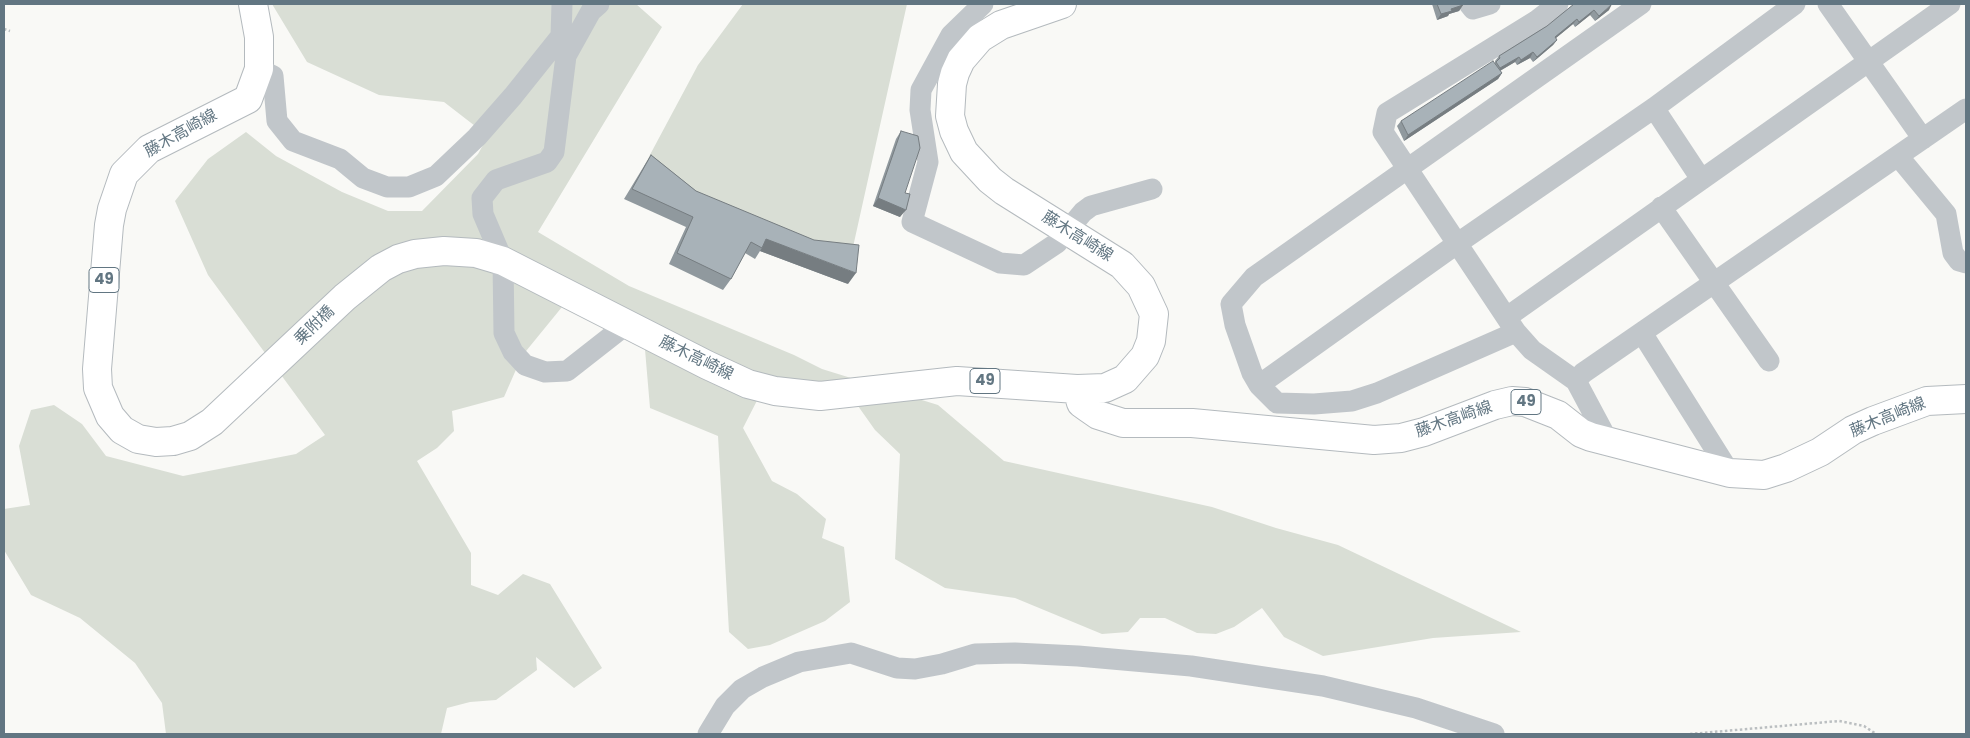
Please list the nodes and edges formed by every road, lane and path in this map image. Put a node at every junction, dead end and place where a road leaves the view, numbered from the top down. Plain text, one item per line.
1 (253, 4) edge
2 (562, 4) edge
3 (599, 4) edge
4 (982, 4) edge
5 (1062, 4) edge
6 (1469, 4) edge
7 (1490, 4) edge
8 (1558, 4) edge
9 (1641, 4) edge
10 (1795, 4) edge
11 (1828, 4) edge
12 (1950, 4) edge
13 (4, 30) edge
14 (10, 31) dead end
15 (1868, 62) junction
16 (259, 69) junction
17 (944, 71) junction
18 (1654, 108) junction
19 (1966, 109) edge
20 (1923, 139) junction
21 (1898, 156) junction
22 (1409, 169) junction
23 (1701, 180) junction
24 (1152, 189) dead end
25 (1661, 207) junction
26 (1067, 230) junction
27 (1458, 243) junction
28 (503, 261) junction
29 (1966, 263) edge
30 (1714, 282) junction
31 (345, 297) joint
32 (627, 324) junction
33 (1512, 325) junction
34 (1642, 333) junction
35 (284, 355) joint
36 (1769, 362) dead end
37 (1576, 381) junction
38 (1259, 385) junction
39 (1077, 389) junction
40 (1966, 399) edge
41 (1608, 440) junction
42 (1730, 473) junction
43 (708, 734) edge
44 (1494, 734) edge
45 (1690, 734) edge
46 (1876, 734) edge

1 - 16 main road, 藤木高崎線 / 49
2 - 16 street
3 - 28 street
4 - 17 street
5 - 17 main road, 藤木高崎線 / 49
6 - 7 street
8 - 22 street
9 - 22 street
10 - 18 street
11 - 15 street
12 - 15 street
13 - 14 path
15 - 20 street
15 - 23 street
16 - 35 main road, 藤木高崎線 / 49
17 - 26 main road, 藤木高崎線 / 49
17 - 26 street
18 - 23 street
18 - 27 street
19 - 20 street
20 - 21 street
21 - 29 street
21 - 30 street
22 - 27 street
22 - 38 street
23 - 25 street
24 - 26 street
25 - 30 street
25 - 33 street
26 - 39 main road, 藤木高崎線 / 49
27 - 33 street
27 - 38 street
28 - 31 main road, 藤木高崎線 / 49
28 - 32 main road, 藤木高崎線 / 49
28 - 32 street
30 - 34 street
30 - 36 street
31 - 35 main road, 乗附橋 / 49
32 - 39 main road, 藤木高崎線 / 49
33 - 37 street
33 - 38 street
34 - 37 street
34 - 42 street
37 - 41 street
39 - 41 main road, 藤木高崎線 / 49
40 - 42 main road, 藤木高崎線 / 49
41 - 42 main road, 藤木高崎線 / 49
43 - 44 street
45 - 46 path

